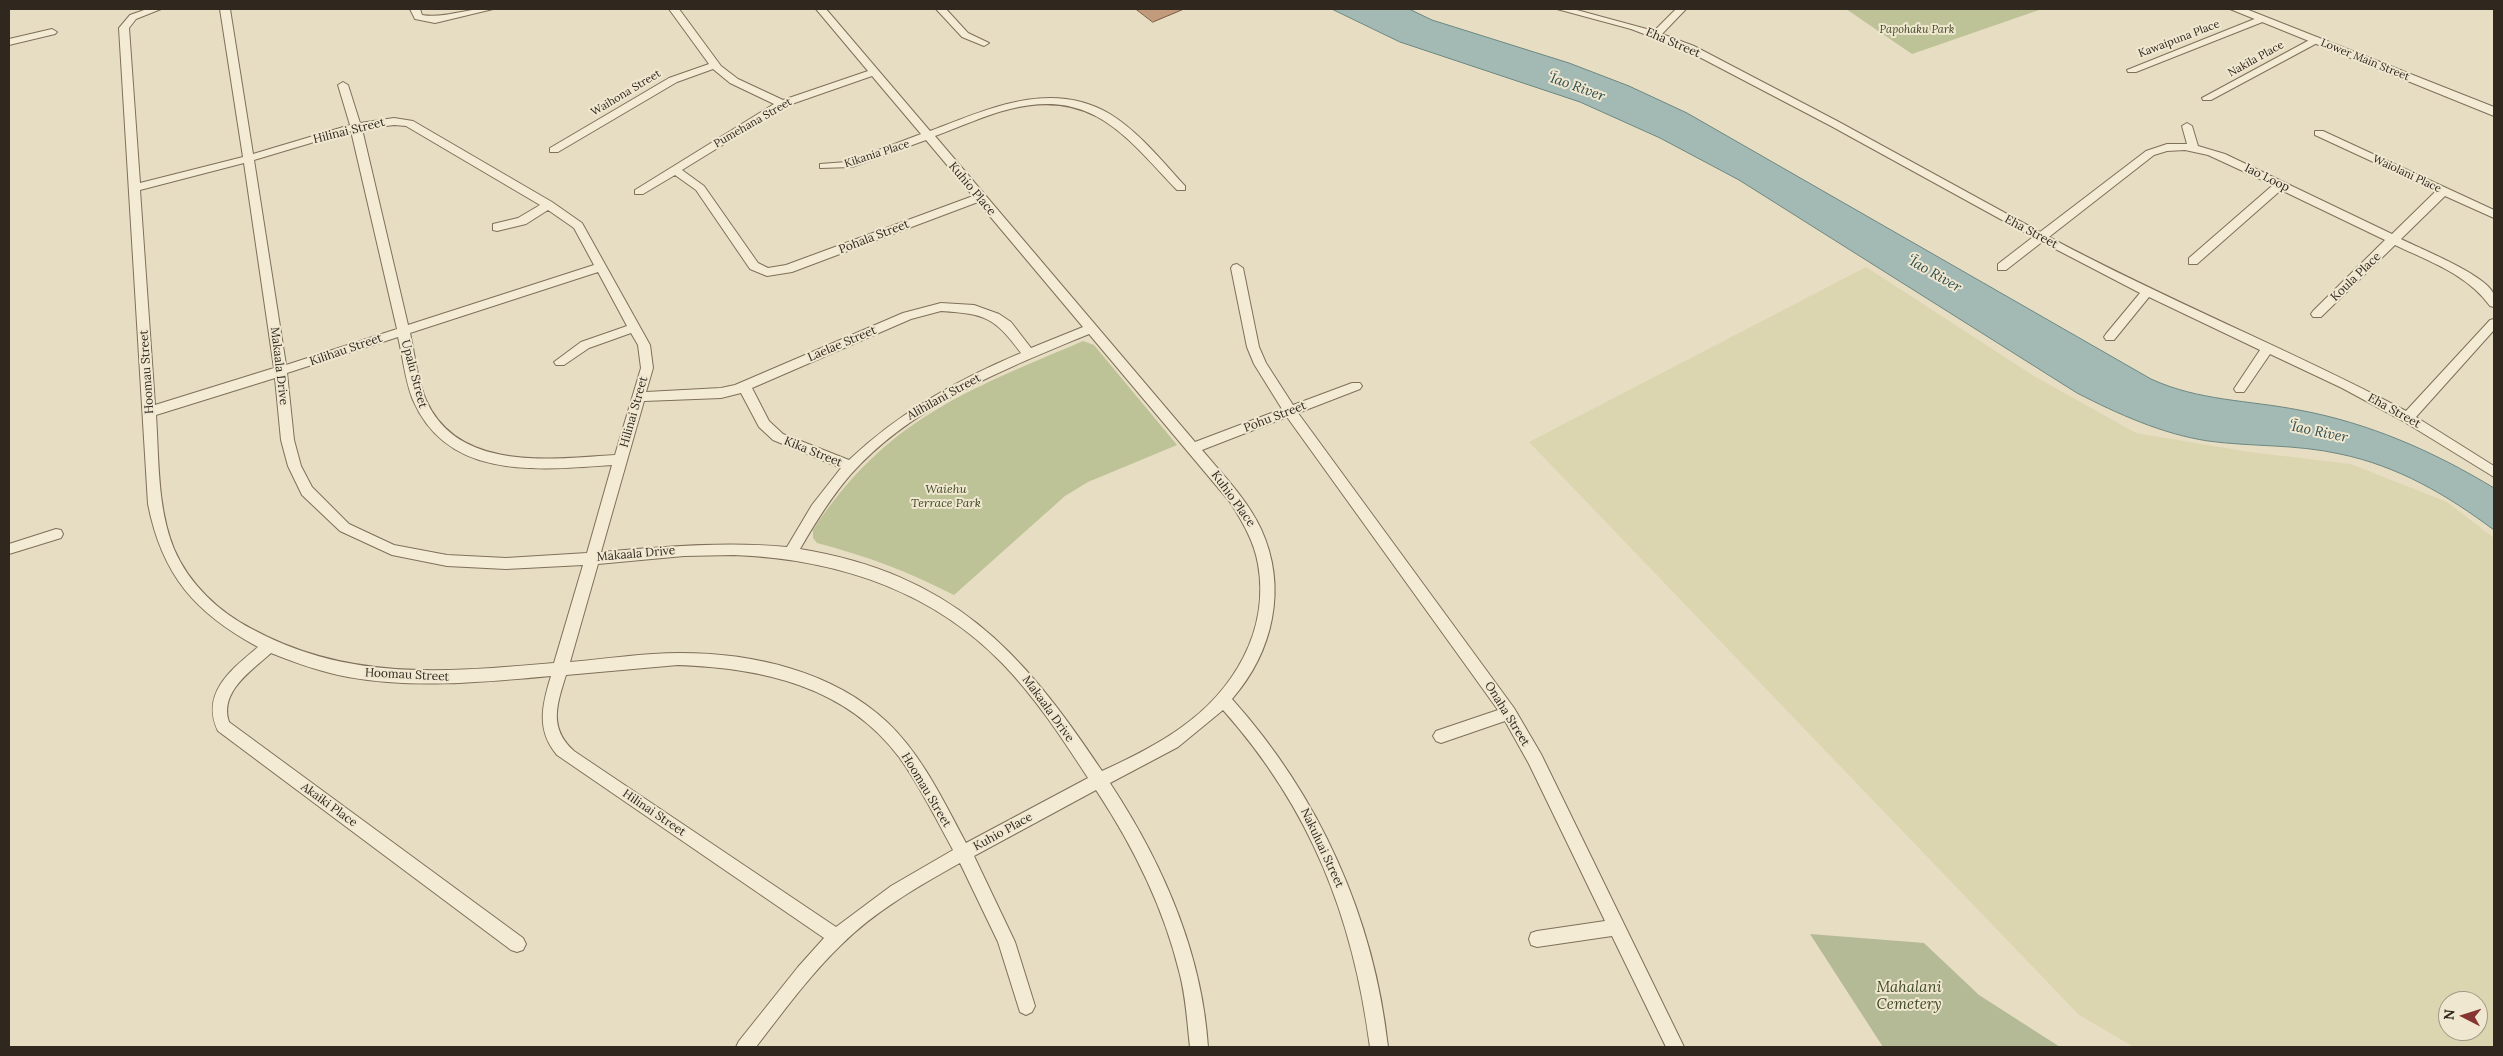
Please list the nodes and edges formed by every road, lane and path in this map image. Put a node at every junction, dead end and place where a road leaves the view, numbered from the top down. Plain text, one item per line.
1 (156, 9) edge
2 (225, 9) edge
3 (415, 9) edge
4 (488, 9) edge
5 (674, 9) edge
6 (821, 9) edge
7 (942, 9) edge
8 (1562, 9) edge
9 (1681, 9) edge
10 (2236, 9) edge
11 (2262, 19) junction
12 (52, 32) dead end
13 (1656, 34) junction
14 (2315, 40) junction
15 (9, 42) edge
16 (984, 43) dead end
17 (714, 65) junction
18 (2132, 70) dead end
19 (874, 72) junction
20 (343, 85) dead end
21 (2207, 98) dead end
22 (782, 104) junction
23 (2494, 112) edge
24 (2187, 126) dead end
25 (356, 128) junction
26 (2319, 133) dead end
27 (928, 137) junction
28 (2193, 148) junction
29 (554, 150) dead end
30 (250, 159) junction
31 (824, 166) dead end
32 (675, 170) junction
33 (2280, 185) junction
34 (135, 188) junction
35 (1182, 188) dead end
36 (2443, 191) junction
37 (639, 192) dead end
38 (979, 198) junction
39 (548, 205) junction
40 (2494, 214) edge
41 (497, 227) dead end
42 (2042, 238) junction
43 (2394, 240) junction
44 (2192, 261) dead end
45 (600, 267) junction
46 (2002, 267) dead end
47 (1237, 268) dead end
48 (767, 272) junction
49 (760, 284) dead end
50 (2147, 292) junction
51 (2494, 303) edge
52 (2317, 314) dead end
53 (2494, 323) edge
54 (634, 328) junction
55 (1092, 328) junction
56 (402, 330) junction
57 (2110, 337) dead end
58 (2268, 348) junction
59 (1030, 354) junction
60 (560, 362) dead end
61 (280, 372) junction
62 (744, 386) junction
63 (1356, 386) dead end
64 (2240, 389) dead end
65 (639, 397) junction
66 (1290, 411) junction
67 (149, 412) junction
68 (2408, 418) junction
69 (1193, 448) junction
70 (620, 460) junction
71 (850, 466) junction
72 (2494, 472) edge
73 (56, 534) dead end
74 (9, 549) edge
75 (790, 554) junction
76 (594, 557) junction
77 (269, 646) junction
78 (560, 669) junction
79 (1224, 700) junction
80 (1509, 713) junction
81 (1441, 736) dead end
82 (1099, 780) junction
83 (964, 854) junction
84 (1617, 927) junction
85 (837, 936) junction
86 (1537, 939) dead end
87 (517, 944) dead end
88 (1026, 1006) dead end
89 (745, 1047) edge
90 (1199, 1047) edge
91 (1379, 1047) edge
92 (1675, 1047) edge

1 - 34 street, Hoomau Street
2 - 30 street, Makaala Drive
3 - 4 street
5 - 17 street
6 - 19 street, Kuhio Place
7 - 16 street
8 - 13 street, Eha Street
9 - 13 street
10 - 11 street, Lower Main Street
11 - 14 street, Lower Main Street
11 - 18 street, Kawaipuna Place
12 - 15 street
13 - 42 street, Eha Street
14 - 21 street, Nakila Place
14 - 23 street, Lower Main Street
17 - 22 street
17 - 29 street, Waihona Street
19 - 22 street, Pumehana Street
19 - 27 street, Kuhio Place
20 - 25 street, Upalu Street
22 - 32 street, Pumehana Street
24 - 28 street
25 - 30 street, Hilinai Street
25 - 39 street, Hilinai Street
25 - 56 street, Upalu Street
26 - 36 street, Waiolani Place
27 - 31 street, Kikania Place
27 - 35 street
27 - 38 street, Kuhio Place
28 - 33 street, Iao Loop
28 - 42 street, Iao Loop
30 - 34 street, Hilinai Street
30 - 61 street, Makaala Drive
32 - 37 street, Pumehana Street
32 - 48 street
33 - 43 street, Iao Loop
33 - 44 street
34 - 67 street, Hoomau Street
36 - 40 street, Waiolani Place
36 - 43 street, Koula Place
38 - 48 street, Pohala Street
38 - 55 street, Kuhio Place
39 - 41 street
39 - 45 street, Hilinai Street
42 - 46 street, Iao Loop
42 - 50 street, Eha Street
43 - 51 street, Iao Loop
43 - 52 street, Koula Place
45 - 54 street, Hilinai Street
45 - 56 street, Kilihau Street
47 - 66 street, Onaha Street
48 - 49 street
50 - 57 street
50 - 58 street, Eha Street
53 - 68 street
54 - 60 street
54 - 65 street, Hilinai Street
55 - 59 street, Alihilani Street
55 - 69 street, Kuhio Place
56 - 61 street, Kilihau Street
56 - 70 street, Upalu Street
58 - 64 street
58 - 68 street, Eha Street
59 - 62 street, Laelae Street
59 - 71 street, Alihilani Street
61 - 67 street, Kilihau Street
61 - 76 street, Makaala Drive
62 - 65 street, Laelae Street
62 - 71 street, Kika Street
63 - 66 street, Pohu Street
65 - 70 street, Hilinai Street
66 - 69 street, Pohu Street
66 - 80 street, Onaha Street
67 - 77 street, Hoomau Street
68 - 72 street, Eha Street
69 - 79 street, Kuhio Place
70 - 76 street, Hilinai Street
71 - 75 street, Alihilani Street
73 - 74 street
75 - 76 street, Makaala Drive
75 - 82 street, Makaala Drive
76 - 78 street, Hilinai Street
77 - 78 street, Hoomau Street
77 - 87 street, Akaiki Place
78 - 83 street, Hoomau Street
78 - 85 street, Hilinai Street
79 - 82 street, Kuhio Place
79 - 91 street, Nakuluai Street
80 - 81 street
80 - 84 street, Onaha Street
82 - 83 street, Kuhio Place
82 - 90 street, Makaala Drive
83 - 85 street, Kuhio Place
83 - 88 street, Hoomau Street
84 - 86 street
84 - 92 street, Onaha Street
85 - 89 street, Kuhio Place

